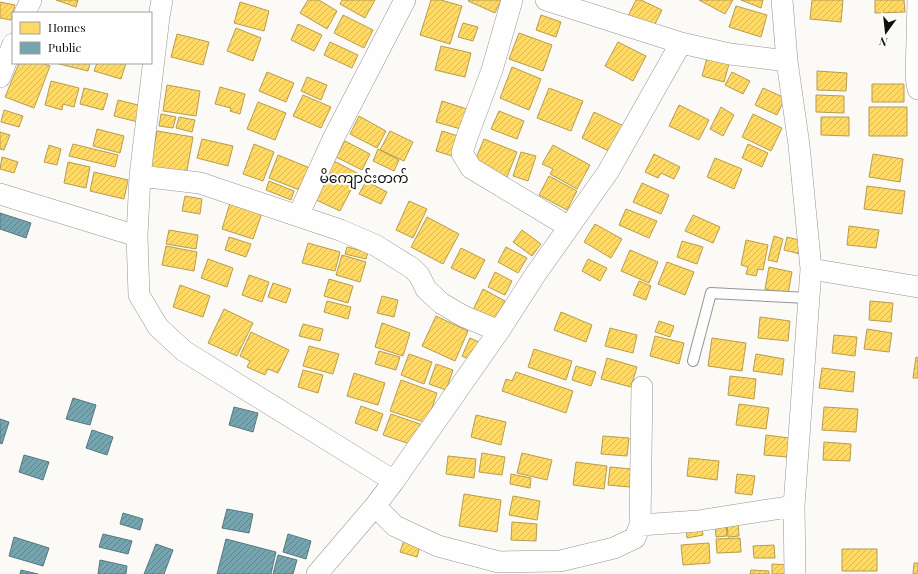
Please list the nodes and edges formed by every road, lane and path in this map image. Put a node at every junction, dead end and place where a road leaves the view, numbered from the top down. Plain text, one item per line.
1 (31, 0) edge
2 (162, 0) edge
3 (405, 0) edge
4 (512, 0) edge
5 (546, 0) edge
6 (782, 0) edge
7 (918, 0) edge
8 (26, 12) edge
9 (681, 43) junction
10 (12, 47) edge
11 (787, 61) junction
12 (0, 77) edge
13 (918, 89) edge
14 (140, 176) junction
15 (0, 194) edge
16 (298, 216) junction
17 (569, 227) junction
18 (136, 236) junction
19 (811, 269) junction
20 (918, 287) edge
21 (808, 298) junction
22 (499, 331) junction
23 (693, 361) dead end
24 (642, 387) dead end
25 (394, 480) junction
26 (375, 506) junction
27 (794, 506) junction
28 (640, 525) junction
29 (561, 567) edge
30 (317, 574) edge
31 (795, 574) edge

1 - 8 street
2 - 14 street
3 - 16 street
4 - 17 street
5 - 9 street
6 - 11 street
7 - 13 street
9 - 11 street
9 - 17 street
10 - 12 street
11 - 19 street
14 - 16 street
14 - 18 street
15 - 18 street
16 - 22 street
17 - 22 street
18 - 25 street
19 - 20 street
19 - 21 street
21 - 23 lane
21 - 27 street
22 - 25 street
24 - 28 street
25 - 26 street
26 - 29 street
26 - 30 street
27 - 28 street
27 - 31 street
28 - 29 street

